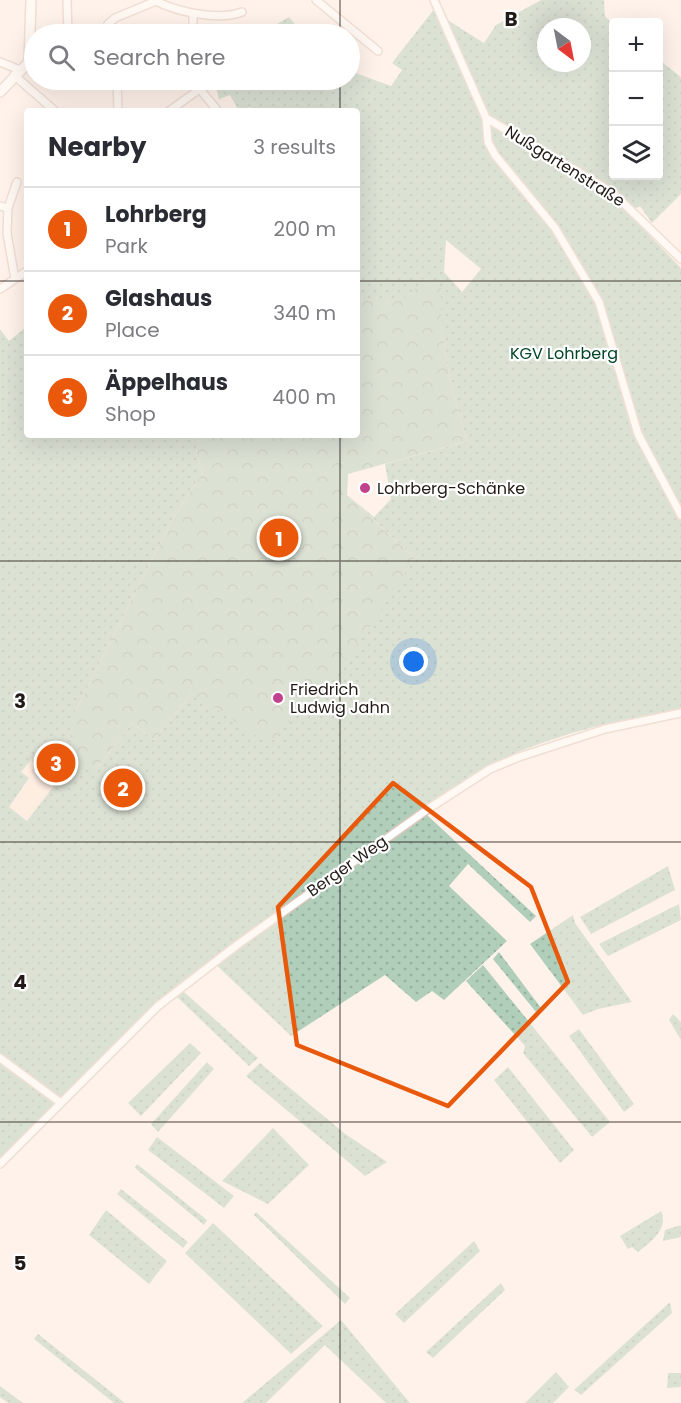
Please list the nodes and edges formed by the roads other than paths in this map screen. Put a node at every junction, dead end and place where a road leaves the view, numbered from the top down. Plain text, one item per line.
1 (31, 0) edge
2 (67, 0) edge
3 (155, 0) edge
4 (316, 0) edge
5 (434, 0) edge
6 (242, 12) dead end
7 (193, 16) junction
8 (31, 24) edge
9 (68, 24) edge
10 (108, 24) dead end
11 (193, 24) edge
12 (345, 24) edge
13 (360, 36) edge
14 (378, 51) dead end
15 (0, 62) edge
16 (24, 70) edge
17 (39, 90) edge
18 (117, 90) edge
19 (198, 90) edge
20 (202, 90) edge
21 (0, 92) edge
22 (53, 108) edge
23 (118, 108) edge
24 (173, 108) edge
25 (216, 108) edge
26 (486, 118) junction
27 (16, 182) dead end
28 (0, 206) edge
29 (8, 208) junction
30 (681, 259) edge
31 (24, 273) edge
32 (15, 279) junction
33 (0, 289) edge
34 (681, 514) edge
35 (681, 713) edge
36 (44, 749) joint
37 (0, 1059) edge
38 (61, 1102) junction
39 (0, 1164) edge

1 - 8 main road
2 - 9 street
3 - 7 street
3 - 10 street
4 - 12 street
5 - 26 street, Nußgartenstraße
6 - 7 street
7 - 11 street
13 - 14 street
15 - 16 street
16 - 21 main road
17 - 22 street
18 - 23 street
19 - 24 street
20 - 25 street
26 - 30 street, Nußgartenstraße
26 - 34 street
27 - 29 street
28 - 29 street
29 - 32 street
31 - 32 street
32 - 33 street
35 - 38 street, Berger Weg
36 - 36 street
37 - 38 street
38 - 39 street, Berger Weg

